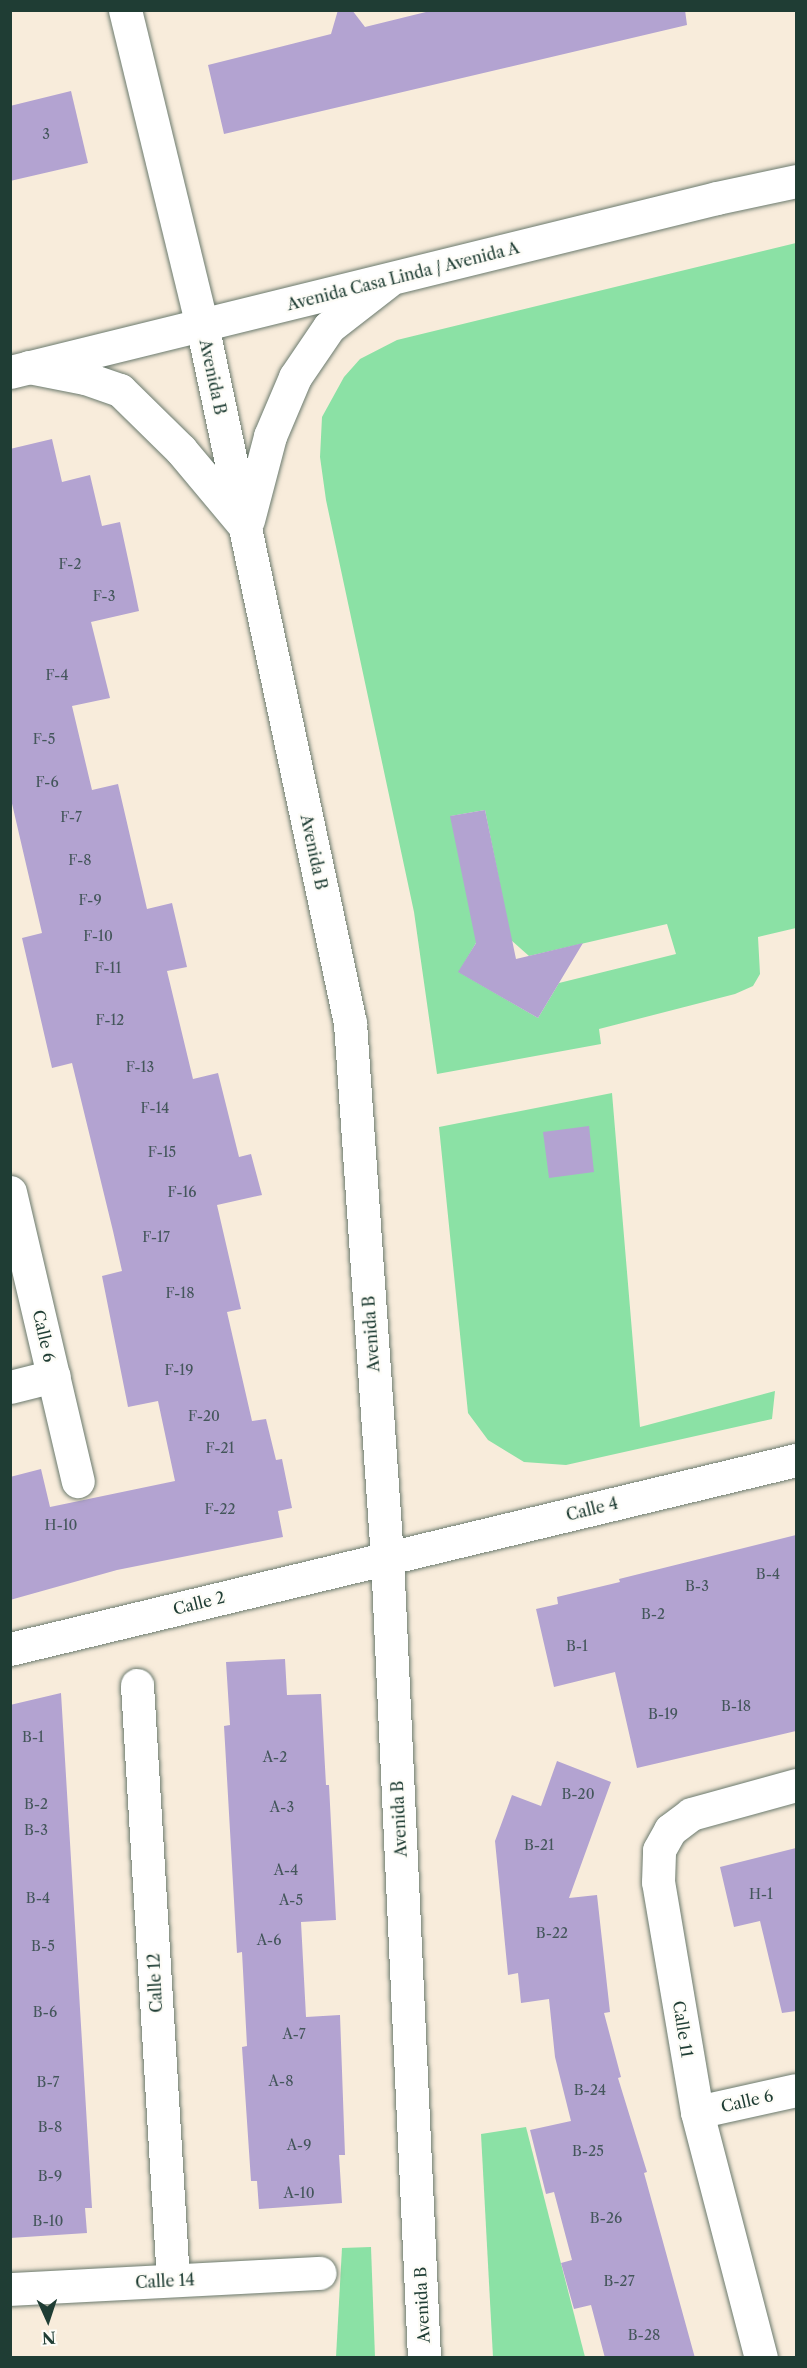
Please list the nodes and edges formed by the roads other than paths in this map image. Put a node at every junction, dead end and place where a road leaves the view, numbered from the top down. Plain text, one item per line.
1 (125, 10) edge
2 (796, 181) edge
3 (388, 281) junction
4 (202, 325) junction
5 (20, 370) edge
6 (246, 527) junction
7 (10, 1192) edge
8 (54, 1376) junction
9 (10, 1387) edge
10 (796, 1460) edge
11 (78, 1481) dead end
12 (387, 1558) junction
13 (10, 1649) edge
14 (137, 1685) dead end
15 (795, 1786) edge
16 (796, 2090) edge
17 (697, 2112) junction
18 (320, 2272) dead end
19 (173, 2280) junction
20 (10, 2289) edge
21 (424, 2358) edge
22 (761, 2358) edge

1 - 4 street, Avenida B
2 - 3 street, Avenida Casa Linda / Avenida A
3 - 4 street, Avenida Casa Linda / Avenida A
3 - 6 street
4 - 5 street, Avenida Casa Linda / Avenida A
4 - 6 street, Avenida B
5 - 6 street
6 - 12 street, Avenida B
7 - 8 street, Calle 6
8 - 9 street
8 - 11 street, Calle 6
10 - 12 street, Calle 4
12 - 13 street, Calle 2
12 - 21 street, Avenida B
14 - 19 street, Calle 12
15 - 17 street, Calle 11
16 - 17 street, Calle 6
17 - 22 street, Calle 11
18 - 19 street, Calle 14
19 - 20 street, Calle 14

